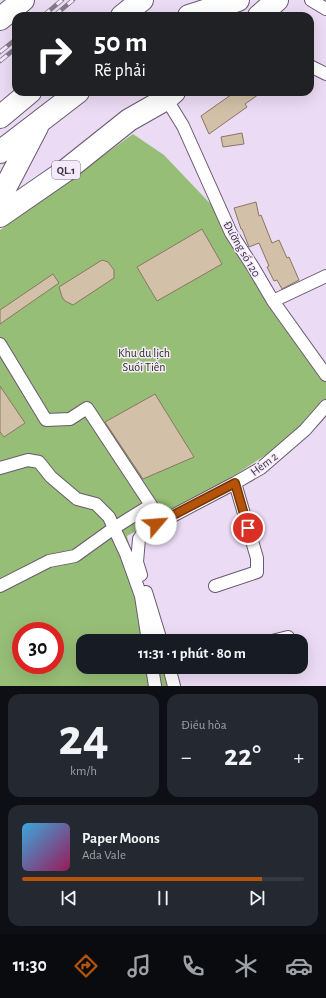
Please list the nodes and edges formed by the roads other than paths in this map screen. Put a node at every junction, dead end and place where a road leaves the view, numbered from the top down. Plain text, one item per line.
1 (23, 0) edge
2 (142, 0) edge
3 (198, 0) edge
4 (238, 0) edge
5 (255, 0) edge
6 (277, 0) edge
7 (311, 0) edge
8 (326, 9) edge
9 (127, 12) edge
10 (182, 12) edge
11 (202, 12) edge
12 (242, 12) edge
13 (264, 12) edge
14 (0, 19) edge
15 (314, 68) edge
16 (326, 74) edge
17 (25, 96) edge
18 (73, 96) edge
19 (161, 96) edge
20 (165, 96) edge
21 (0, 117) edge
22 (40, 122) junction
23 (0, 152) edge
24 (0, 198) edge
25 (0, 216) edge
26 (326, 276) edge
27 (273, 301) junction
28 (0, 344) edge
29 (326, 374) edge
30 (326, 406) edge
31 (0, 468) edge
32 (235, 483) junction
33 (114, 528) junction
34 (0, 586) edge
35 (215, 586) dead end
36 (147, 634) edge
37 (159, 634) edge
38 (153, 674) edge
39 (172, 674) edge
40 (155, 686) edge
41 (174, 686) edge

1 - 14 highway
2 - 9 highway
3 - 10 highway
4 - 11 highway
5 - 12 highway
6 - 13 highway
7 - 8 street
15 - 16 street
17 - 21 highway
18 - 22 highway
19 - 25 highway, QL.1
20 - 27 street, Đường số 120
22 - 23 highway
22 - 24 highway
26 - 27 street
27 - 29 street, Đường số 120
28 - 33 street
30 - 32 street, Hẻm 2
31 - 33 street
32 - 35 street
32 - 37 street, Hẻm 2
33 - 34 street
33 - 36 street
38 - 40 street
39 - 41 street

